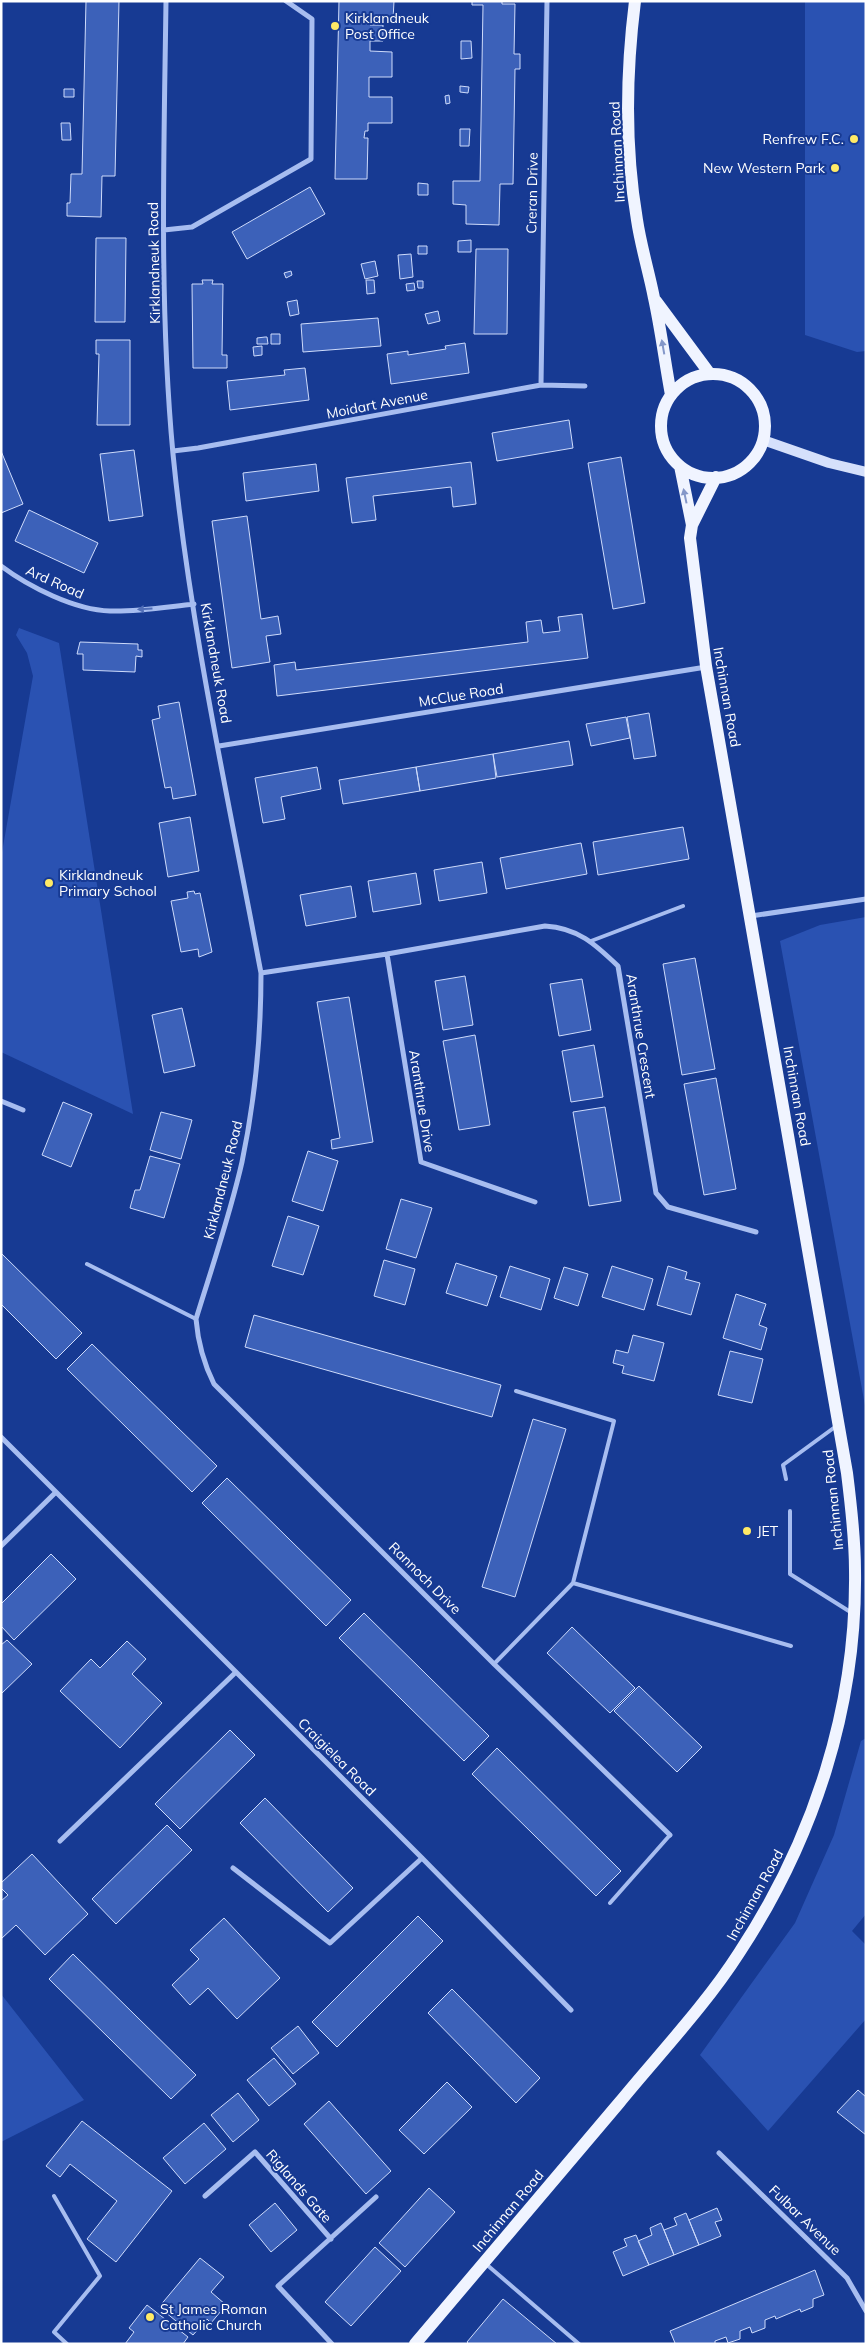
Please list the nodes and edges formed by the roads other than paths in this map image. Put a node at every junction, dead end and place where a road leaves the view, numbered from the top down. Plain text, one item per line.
1 (166, 1) edge
2 (286, 1) edge
3 (547, 1) edge
4 (635, 1) edge
5 (164, 230) junction
6 (654, 299) junction
7 (710, 374) junction
8 (541, 385) junction
9 (585, 386) dead end
10 (671, 395) junction
11 (763, 440) junction
12 (173, 451) junction
13 (680, 466) junction
14 (866, 472) edge
15 (716, 477) junction
16 (692, 525) junction
17 (1, 566) edge
18 (194, 604) junction
19 (706, 666) junction
20 (219, 746) junction
21 (866, 899) edge
22 (683, 906) dead end
23 (751, 916) junction
24 (592, 942) junction
25 (387, 954) junction
26 (261, 973) junction
27 (1, 1102) edge
28 (23, 1110) dead end
29 (536, 1202) dead end
30 (756, 1232) dead end
31 (87, 1264) dead end
32 (196, 1319) junction
33 (516, 1391) dead end
34 (839, 1424) junction
35 (1, 1437) edge
36 (786, 1479) dead end
37 (56, 1492) junction
38 (790, 1511) dead end
39 (1, 1546) edge
40 (572, 1583) junction
41 (853, 1614) junction
42 (791, 1646) dead end
43 (494, 1664) junction
44 (236, 1672) junction
45 (670, 1835) joint
46 (60, 1840) dead end
47 (422, 1858) junction
48 (233, 1868) dead end
49 (610, 1903) dead end
50 (570, 2010) dead end
51 (719, 2153) dead end
52 (54, 2196) dead end
53 (205, 2196) dead end
54 (376, 2197) dead end
55 (330, 2239) junction
56 (484, 2263) junction
57 (866, 2311) edge
58 (67, 2344) edge
59 (332, 2344) edge
60 (415, 2344) edge
61 (579, 2344) edge

1 - 5 street, Kirklandneuk Road
2 - 5 street
3 - 8 street, Creran Drive
4 - 6 main road, Inchinnan Road
5 - 12 street, Kirklandneuk Road
6 - 7 main road, Inchinnan Road
10 -> 6 main road, Inchinnan Road
7 - 10 main road
7 - 11 main road
8 - 9 street, Moidart Avenue
8 - 12 street, Moidart Avenue
10 - 13 main road
11 - 14 street
11 - 15 main road
12 - 18 street, Kirklandneuk Road
13 - 15 main road
16 -> 13 main road, Inchinnan Road
15 - 16 main road, Inchinnan Road
16 - 19 main road, Inchinnan Road
18 -> 17 street, Ard Road
18 - 20 street, Kirklandneuk Road
19 - 20 street, McClue Road
19 - 23 main road, Inchinnan Road
20 - 26 street, Kirklandneuk Road
21 - 23 street
22 - 24 lane
23 - 34 main road, Inchinnan Road
24 - 25 street, Aranthrue Crescent
24 - 30 street, Aranthrue Crescent
25 - 26 street, Aranthrue Crescent
25 - 29 street, Aranthrue Drive
26 - 32 street, Kirklandneuk Road
27 - 28 street
31 - 32 lane
32 - 43 street, Rannoch Drive
33 - 40 lane
34 - 36 lane
34 - 41 main road, Inchinnan Road
35 - 37 street, Craigielea Road
37 - 39 street
37 - 44 street, Craigielea Road
38 - 41 lane
40 - 42 lane
40 - 43 lane
41 - 56 main road, Inchinnan Road
43 - 45 street, Rannoch Drive
44 - 46 street
44 - 47 street, Craigielea Road
45 - 49 lane
47 - 48 street
47 - 50 street, Craigielea Road
51 - 57 street, Fulbar Avenue
52 - 58 lane
53 - 55 street, Riglands Gate
54 - 55 street, Riglands Gate
55 - 59 street, Riglands Gate
56 - 60 main road, Inchinnan Road
56 - 61 lane

